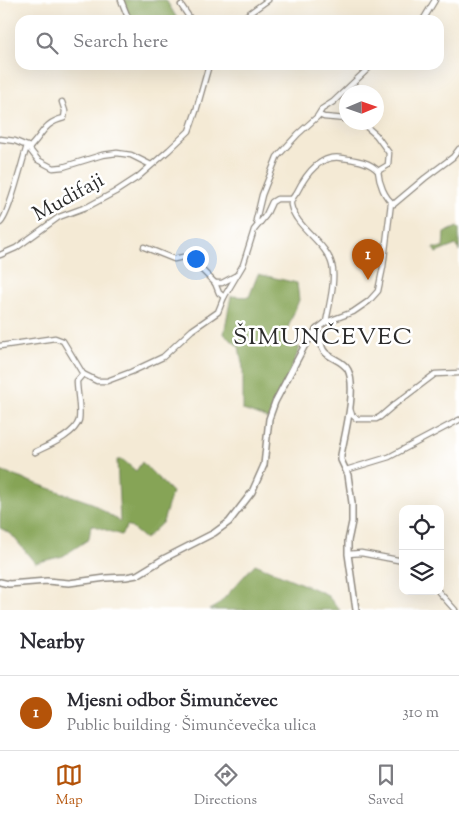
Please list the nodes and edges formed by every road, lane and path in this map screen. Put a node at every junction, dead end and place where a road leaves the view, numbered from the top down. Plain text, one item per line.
1 (121, 0) edge
2 (268, 0) edge
3 (435, 0) edge
4 (181, 5) dead end
5 (127, 15) edge
6 (188, 15) edge
7 (247, 15) edge
8 (426, 15) edge
9 (207, 70) edge
10 (367, 70) edge
11 (62, 102) dead end
12 (319, 114) junction
13 (339, 119) edge
14 (370, 130) edge
15 (0, 139) edge
16 (28, 147) junction
17 (459, 150) edge
18 (151, 165) junction
19 (378, 171) junction
20 (292, 199) junction
21 (391, 203) junction
22 (0, 223) edge
23 (259, 224) junction
24 (144, 247) dead end
25 (0, 255) edge
26 (235, 276) junction
27 (215, 283) junction
28 (224, 297) junction
29 (326, 322) junction
30 (317, 329) junction
31 (0, 346) edge
32 (459, 373) edge
33 (83, 374) junction
34 (350, 409) junction
35 (357, 419) junction
36 (459, 420) edge
37 (346, 426) junction
38 (35, 452) dead end
39 (346, 470) junction
40 (348, 554) junction
41 (399, 560) edge
42 (0, 582) edge
43 (442, 595) edge
44 (356, 610) edge
45 (455, 610) edge

1 - 5 street
2 - 7 street
3 - 8 street
4 - 6 street
9 - 18 street, Mudifaji
10 - 12 street
11 - 16 street, Mudifaji
12 - 13 street
12 - 23 street
14 - 19 street
15 - 16 street, Mudifaji
16 - 18 street, Mudifaji
16 - 22 street, Mudifaji
17 - 21 street
18 - 25 street, Mudifaji
19 - 20 street
19 - 21 street
20 - 23 street
20 - 29 street
21 - 29 street
23 - 26 street
24 - 27 street
26 - 27 street
26 - 28 street
27 - 28 street
28 - 33 street
29 - 30 street
30 - 34 street
30 - 42 street
31 - 33 street
32 - 35 street
33 - 38 street
34 - 35 street
34 - 37 street
35 - 37 street
36 - 39 street
37 - 39 street
39 - 40 street
40 - 41 street
40 - 44 street
43 - 45 street

